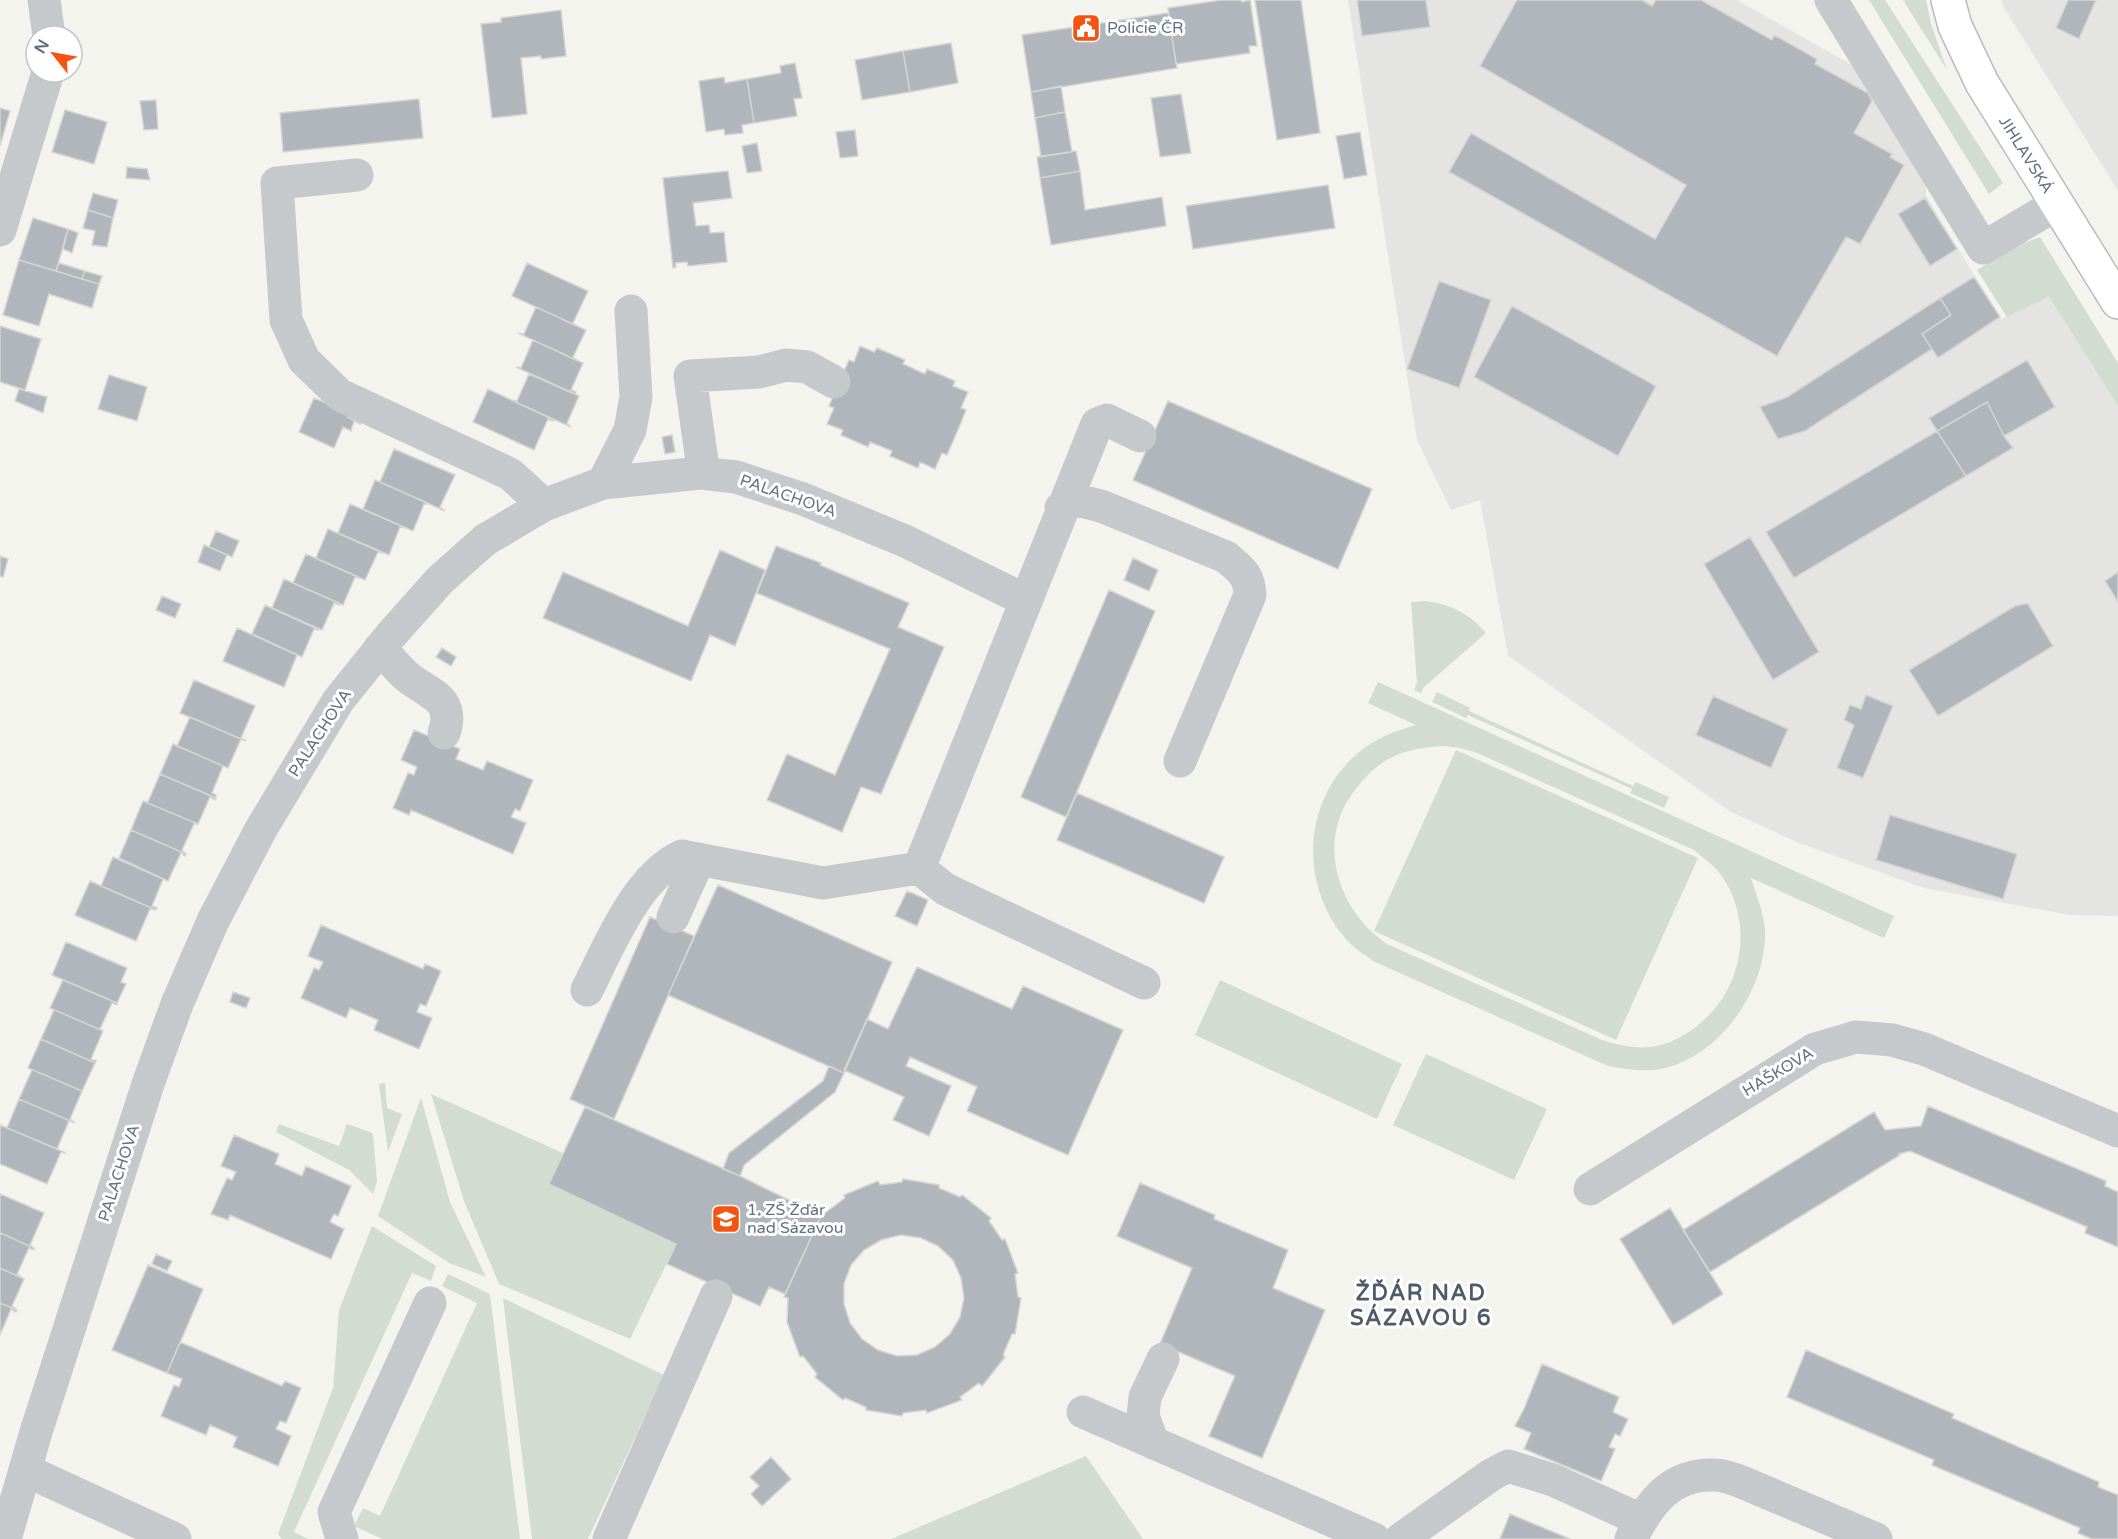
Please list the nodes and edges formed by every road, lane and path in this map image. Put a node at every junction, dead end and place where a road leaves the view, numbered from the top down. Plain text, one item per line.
1 (44, 0) edge
2 (1831, 0) edge
3 (1948, 0) edge
4 (47, 24) edge
5 (44, 84) edge
6 (357, 175) dead end
7 (2057, 204) junction
8 (0, 230) edge
9 (2118, 302) edge
10 (631, 311) dead end
11 (834, 382) dead end
12 (1140, 436) dead end
13 (701, 473) junction
14 (603, 483) junction
15 (544, 505) junction
16 (1061, 508) junction
17 (1025, 600) junction
18 (380, 648) junction
19 (444, 733) dead end
20 (1180, 761) dead end
21 (699, 859) junction
22 (919, 868) junction
23 (673, 917) dead end
24 (1144, 983) dead end
25 (587, 990) dead end
26 (2118, 1131) edge
27 (1590, 1189) dead end
28 (716, 1296) dead end
29 (430, 1303) dead end
30 (1163, 1359) dead end
31 (1083, 1412) dead end
32 (1153, 1443) junction
33 (15, 1478) edge
34 (1636, 1530) edge
35 (6, 1539) edge
36 (175, 1539) edge
37 (342, 1539) edge
38 (609, 1539) edge
39 (1374, 1539) edge
40 (1401, 1539) edge
41 (1876, 1539) edge

1 - 4 street
2 - 7 street
3 - 7 main road, JIHLAVSKÁ
5 - 8 street
6 - 15 street
7 - 9 main road, JIHLAVSKÁ
10 - 14 street
11 - 13 street
12 - 16 street
13 - 14 street, PALACHOVA
13 - 17 street, PALACHOVA
14 - 15 street, PALACHOVA
15 - 18 street, PALACHOVA
16 - 17 street
16 - 20 street
17 - 22 street
18 - 19 street
18 - 33 street, PALACHOVA
21 - 22 street
21 - 23 street
21 - 25 street
22 - 24 street
26 - 27 street, HAŠKOVA
28 - 38 street
29 - 37 street
30 - 32 street
31 - 32 street
32 - 39 street
33 - 35 street, PALACHOVA
33 - 36 street
34 - 40 street
34 - 41 street

